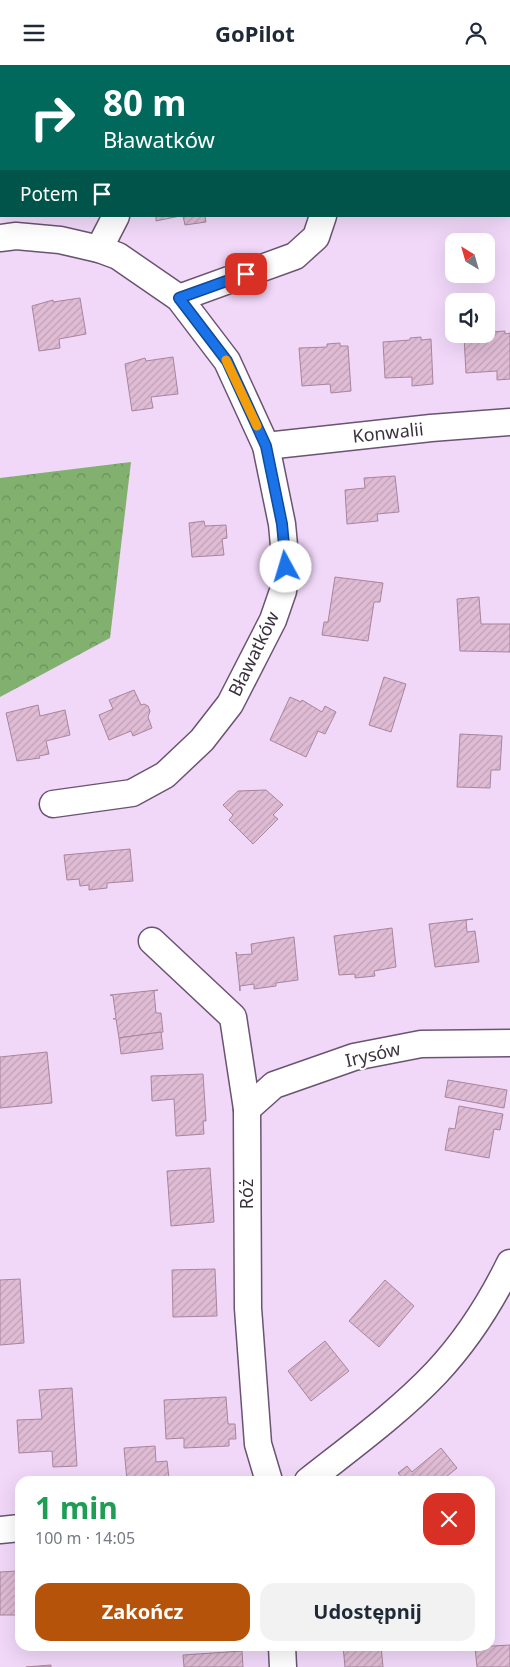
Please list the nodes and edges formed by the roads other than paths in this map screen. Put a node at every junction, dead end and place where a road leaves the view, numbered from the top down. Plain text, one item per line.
1 (115, 217) edge
2 (323, 217) edge
3 (0, 238) edge
4 (99, 249) junction
5 (179, 298) junction
6 (510, 422) edge
7 (266, 446) junction
8 (53, 804) dead end
9 (152, 941) dead end
10 (510, 1043) edge
11 (248, 1109) junction
12 (510, 1263) edge
13 (268, 1476) edge
14 (314, 1476) edge
15 (15, 1528) edge
16 (0, 1530) edge
17 (282, 1651) edge
18 (283, 1667) edge

1 - 4 street
2 - 5 street
3 - 4 street, Bławatków
4 - 5 street, Bławatków
5 - 7 street, Bławatków
6 - 7 street, Konwalii
7 - 8 street, Bławatków
9 - 11 street, Róż
10 - 11 street, Irysów
11 - 13 street, Róż
12 - 14 street
15 - 16 street
17 - 18 street

